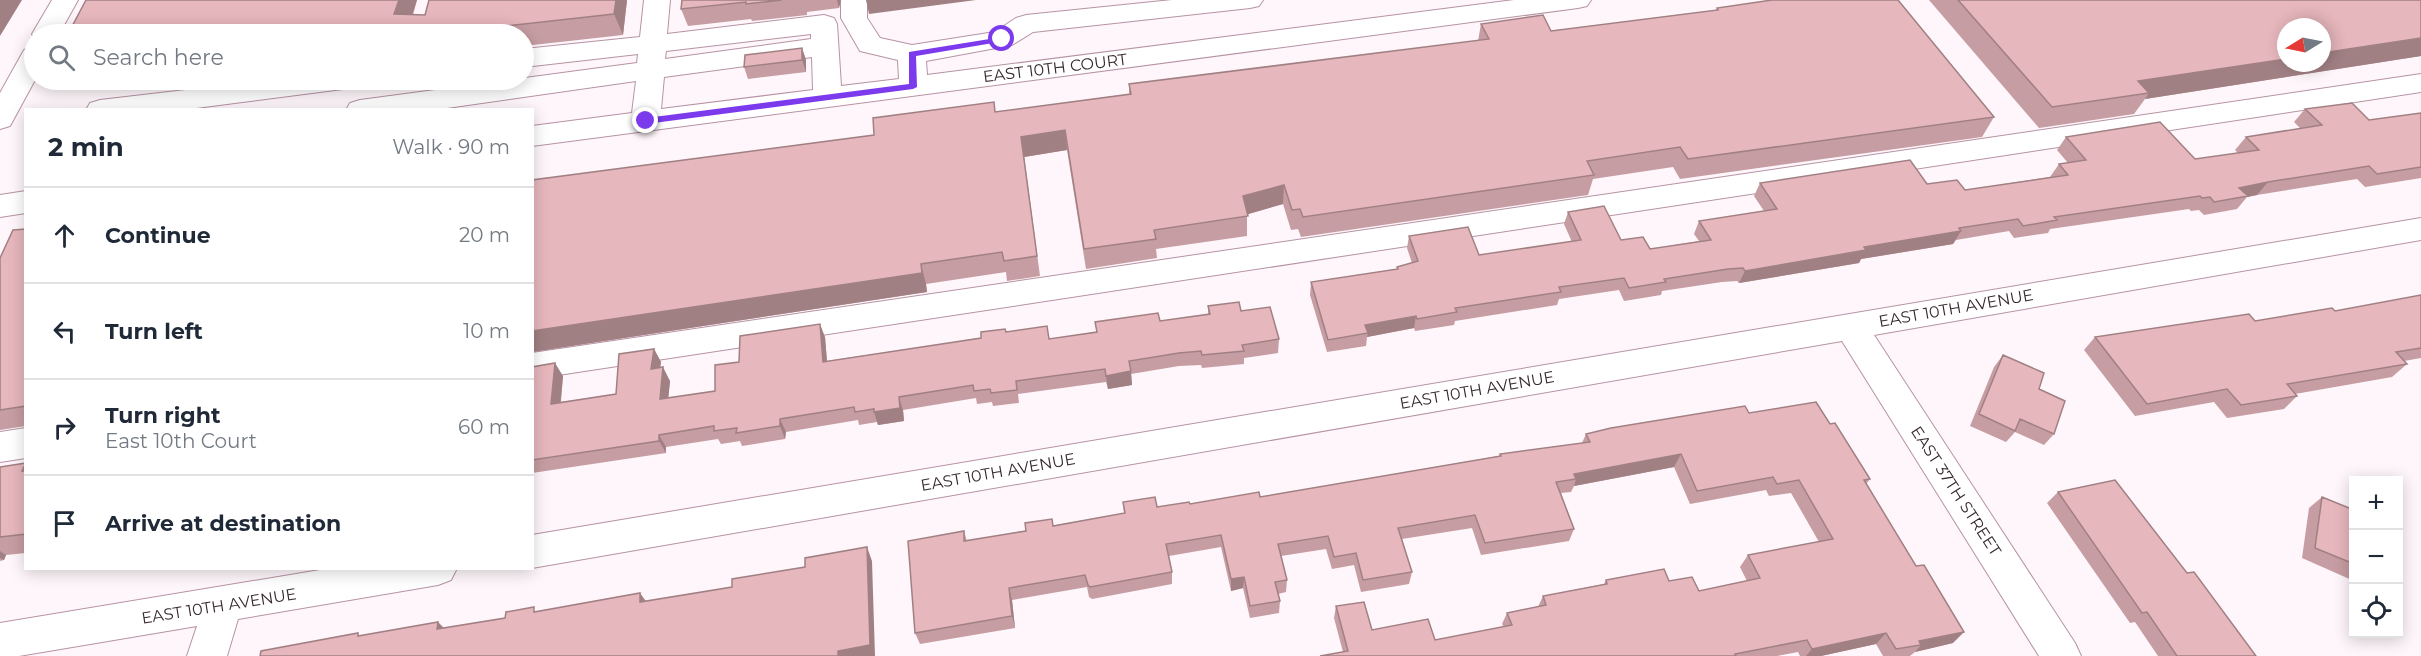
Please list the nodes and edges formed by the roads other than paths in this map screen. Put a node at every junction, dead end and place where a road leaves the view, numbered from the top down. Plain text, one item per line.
1 (65, 0) edge
2 (657, 0) edge
3 (854, 0) edge
4 (1250, 0) edge
5 (1578, 0) edge
6 (1509, 4) edge
7 (1455, 8) edge
8 (52, 24) edge
9 (912, 54) junction
10 (652, 57) junction
11 (534, 58) edge
12 (24, 75) edge
13 (534, 78) edge
14 (2421, 83) edge
15 (913, 87) junction
16 (271, 90) edge
17 (390, 90) edge
18 (470, 90) edge
19 (242, 94) edge
20 (828, 98) junction
21 (118, 108) edge
22 (367, 108) edge
23 (372, 108) edge
24 (0, 119) edge
25 (646, 121) junction
26 (534, 136) edge
27 (24, 202) edge
28 (0, 206) edge
29 (2421, 229) edge
30 (1850, 326) junction
31 (534, 366) edge
32 (24, 443) edge
33 (0, 447) edge
34 (534, 552) edge
35 (427, 570) edge
36 (222, 606) junction
37 (0, 641) edge
38 (207, 656) edge
39 (2061, 656) edge

1 - 8 street
2 - 10 street
3 - 9 street
4 - 9 street
5 - 6 street, EAST 10TH COURT
6 - 7 street, EAST 10TH COURT
7 - 15 street, EAST 10TH COURT
9 - 15 street
10 - 11 street
10 - 13 street
10 - 20 street
10 - 25 street
12 - 24 street
14 - 31 street
15 - 20 street, EAST 10TH COURT
16 - 19 street
17 - 22 street
18 - 23 street
19 - 21 street
20 - 25 street, EAST 10TH COURT
25 - 26 street, EAST 10TH COURT
27 - 28 street
29 - 30 street, EAST 10TH AVENUE
30 - 34 street, EAST 10TH AVENUE
30 - 39 street, EAST 37TH STREET
32 - 33 street
35 - 36 street, EAST 10TH AVENUE
36 - 37 street, EAST 10TH AVENUE
36 - 38 street

